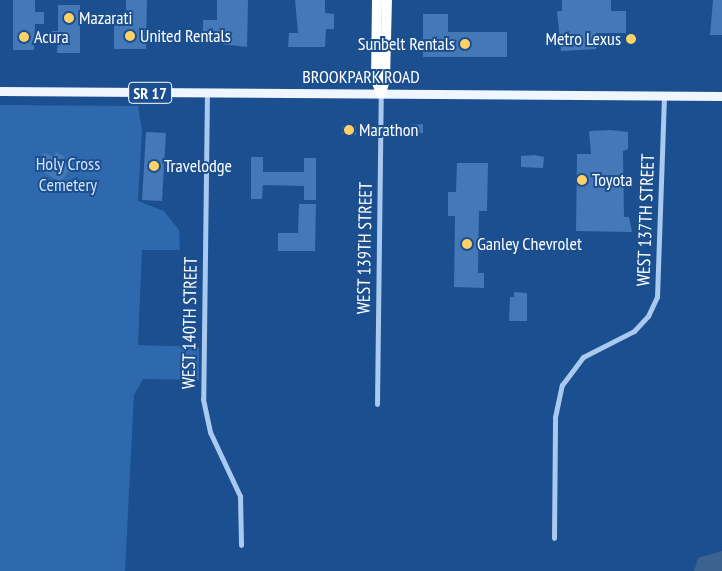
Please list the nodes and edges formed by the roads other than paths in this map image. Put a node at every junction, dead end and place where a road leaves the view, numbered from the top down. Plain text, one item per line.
1 (377, 0) edge
2 (387, 0) edge
3 (0, 92) edge
4 (208, 92) junction
5 (381, 93) junction
6 (664, 95) junction
7 (722, 96) edge
8 (376, 404) dead end
9 (554, 538) dead end
10 (241, 545) dead end

1 - 5 highway
2 - 5 highway
3 - 4 main road, BROOKPARK ROAD / SR 17
4 - 5 main road, BROOKPARK ROAD / SR 17
4 - 10 street, WEST 140TH STREET
5 - 6 main road, BROOKPARK ROAD / SR 17
5 - 8 street, WEST 139TH STREET
6 - 7 main road, BROOKPARK ROAD / SR 17
6 - 9 street, WEST 137TH STREET

